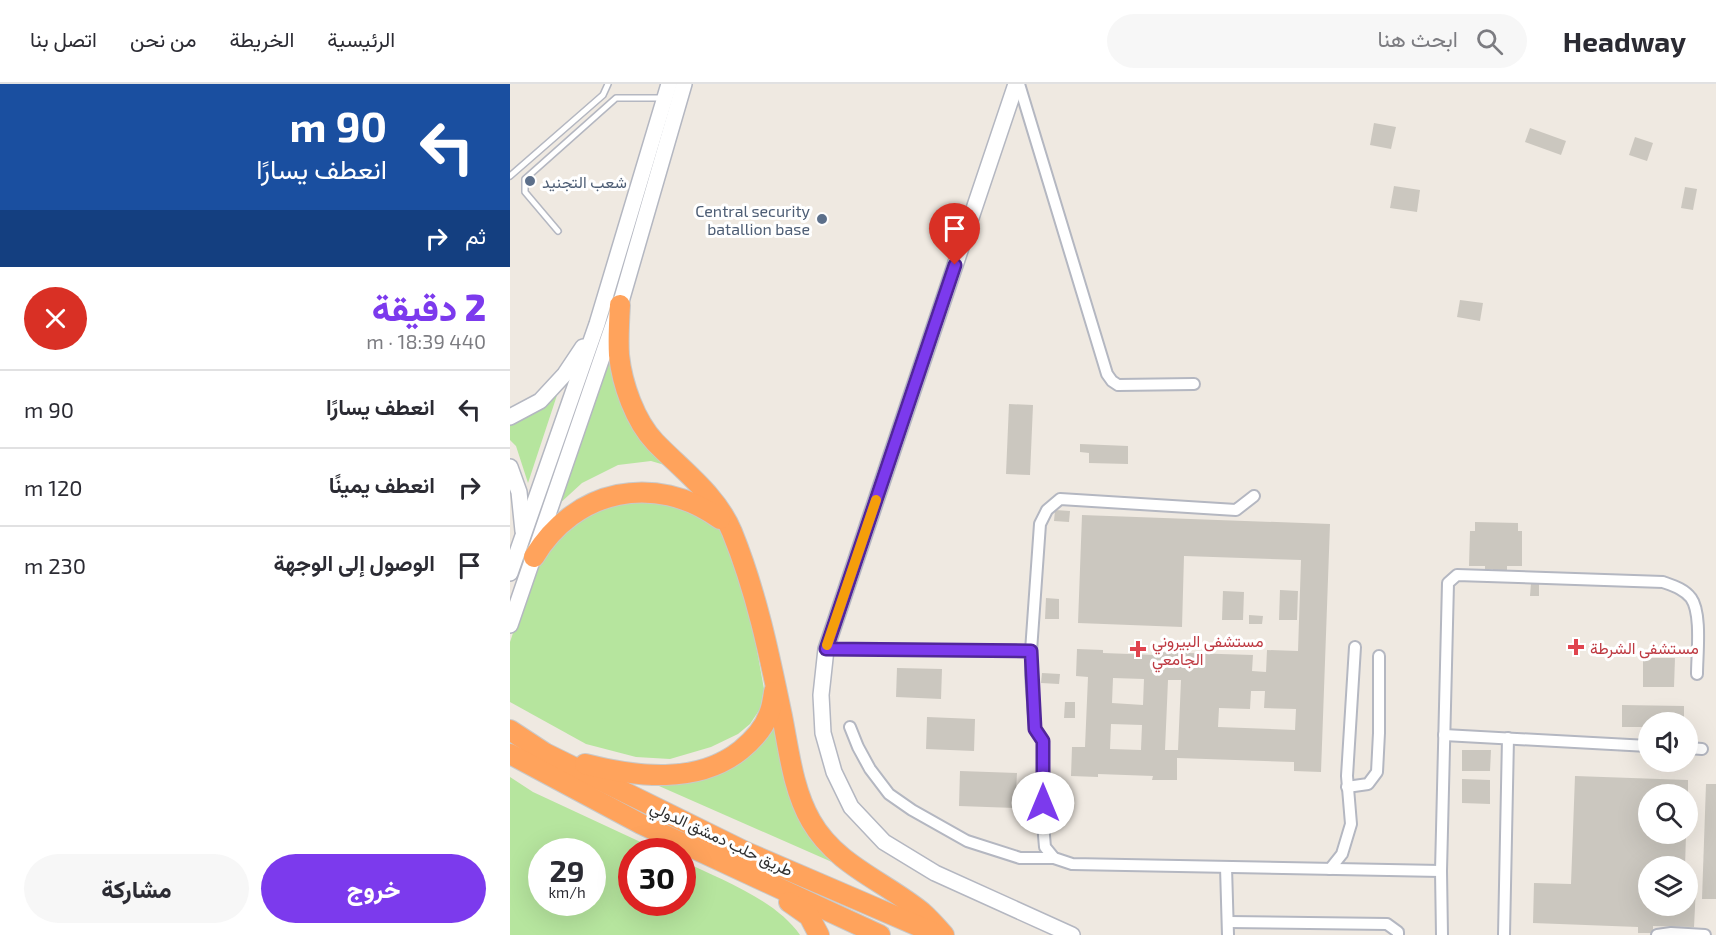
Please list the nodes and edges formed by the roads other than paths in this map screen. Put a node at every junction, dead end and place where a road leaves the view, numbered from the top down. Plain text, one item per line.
1 (608, 84) edge
2 (684, 84) edge
3 (1017, 84) edge
4 (668, 91) edge
5 (595, 102) junction
6 (602, 110) junction
7 (510, 176) edge
8 (558, 231) dead end
9 (620, 305) junction
10 (597, 324) junction
11 (1194, 384) dead end
12 (510, 417) edge
13 (510, 467) edge
14 (1254, 496) dead end
15 (731, 528) junction
16 (524, 536) junction
17 (534, 557) junction
18 (510, 573) edge
19 (510, 625) edge
20 (1355, 647) dead end
21 (826, 649) junction
22 (1031, 651) junction
23 (1379, 656) dead end
24 (1697, 674) dead end
25 (776, 686) junction
26 (850, 727) dead end
27 (510, 730) edge
28 (1444, 735) junction
29 (1508, 738) junction
30 (1638, 745) edge
31 (1698, 749) edge
32 (1702, 749) dead end
33 (545, 753) junction
34 (510, 754) edge
35 (1347, 787) junction
36 (1054, 858) junction
37 (1226, 867) junction
38 (1330, 868) junction
39 (1441, 872) junction
40 (753, 876) junction
41 (1229, 922) junction
42 (819, 935) edge
43 (880, 935) edge
44 (939, 935) edge
45 (944, 935) edge
46 (1072, 935) edge
47 (1228, 935) edge
48 (1398, 935) edge
49 (1442, 935) edge
50 (1504, 935) edge
51 (1657, 935) edge
52 (1705, 935) edge

1 - 5 lane
2 - 9 main road
3 - 11 street
3 - 21 main road
4 - 6 lane
4 - 10 main road
5 - 6 lane
5 - 7 lane
6 - 8 lane
9 - 15 highway
9 - 17 main road
10 - 12 main road
10 - 16 main road
13 - 16 main road
14 - 22 street
15 - 17 highway
15 - 25 highway
16 - 18 main road
17 - 19 main road
20 - 35 street
21 - 22 street
21 - 46 main road
22 - 36 street
23 - 35 street
24 - 28 street
25 - 33 highway
25 - 45 highway
26 - 36 street
27 - 33 highway, طريق حلب دمشق الدولي
28 - 29 street
28 - 39 street
29 - 30 street
29 - 50 street
31 - 32 street
33 - 44 highway, طريق حلب دمشق الدولي
34 - 40 highway, طريق حلب دمشق الدولي
35 - 38 street
36 - 37 street
37 - 38 street
37 - 41 street
38 - 39 street
39 - 49 street
40 - 42 highway
40 - 43 highway, طريق حلب دمشق الدولي
41 - 47 street
41 - 48 street
51 - 52 street

